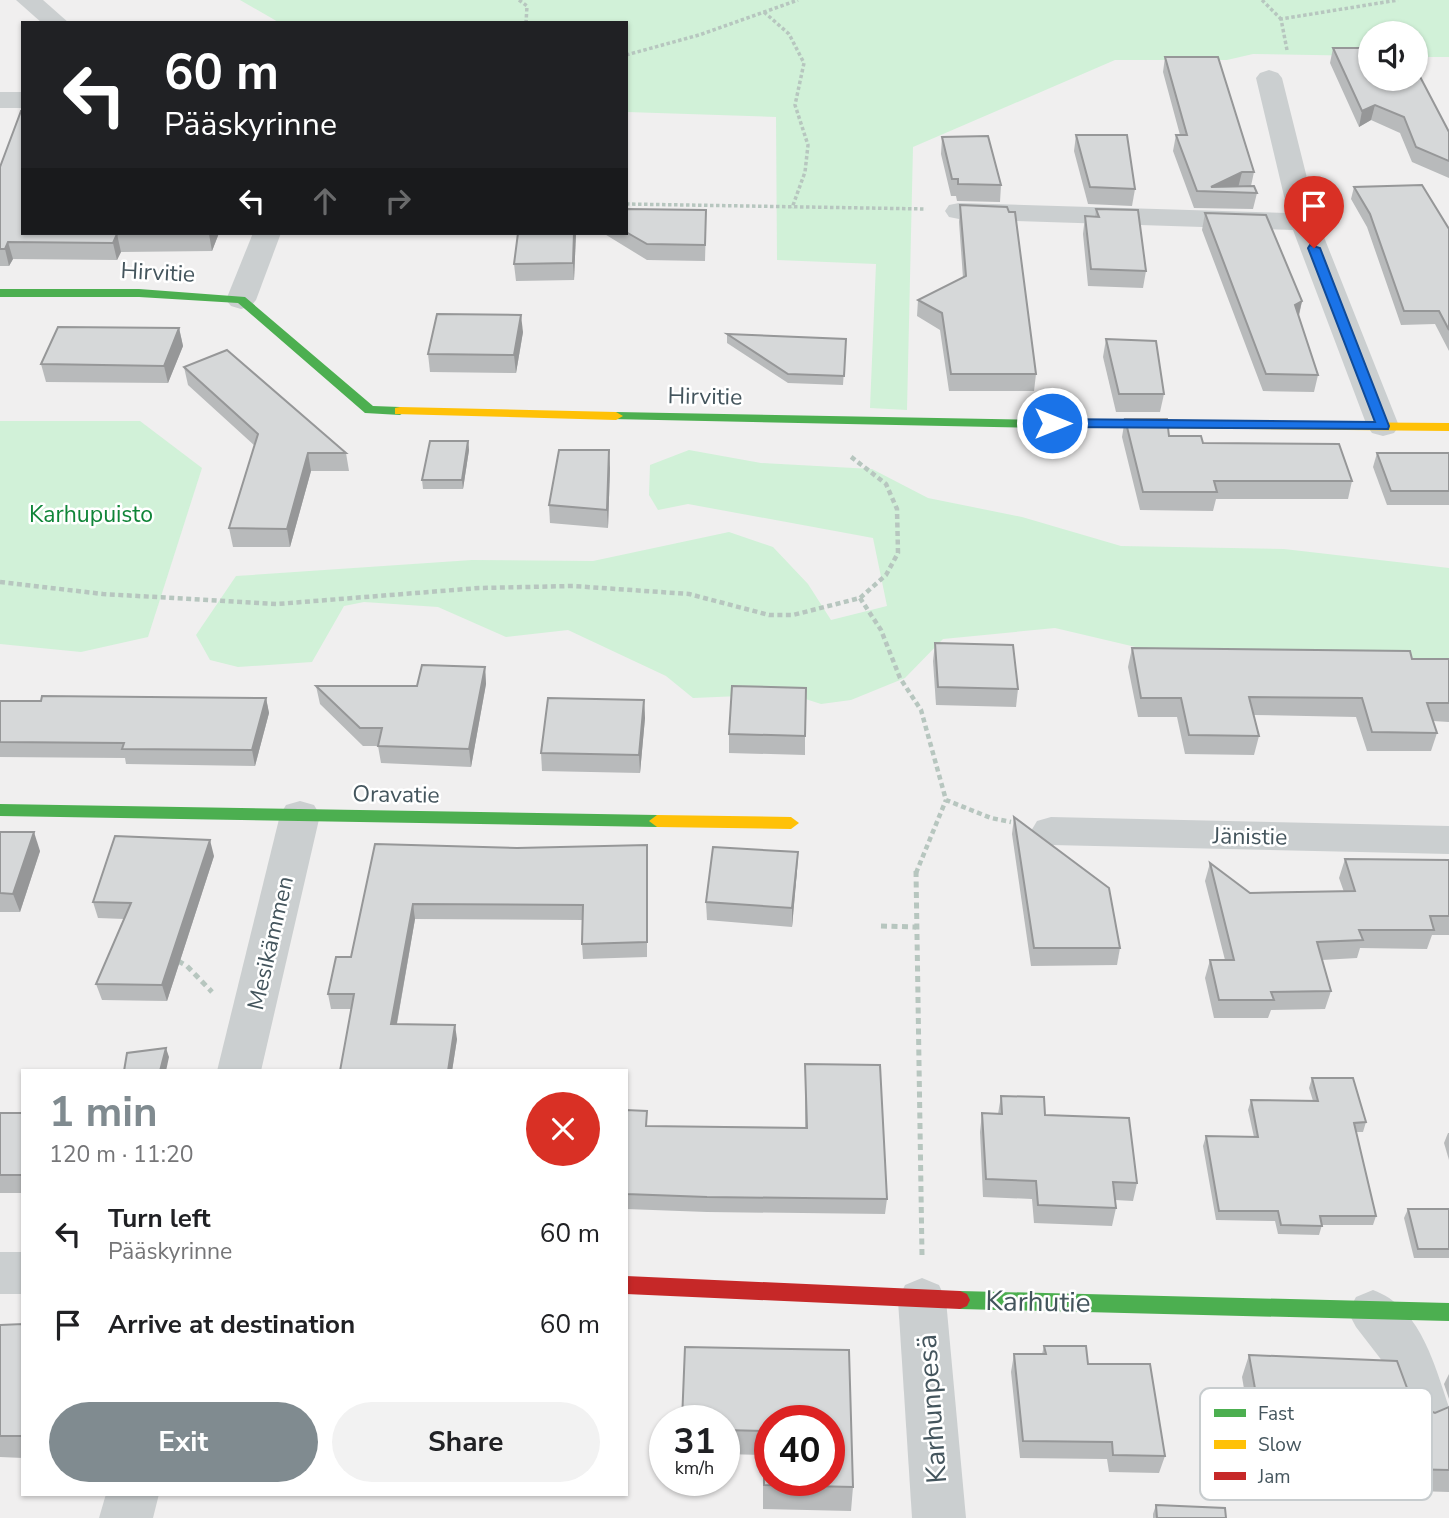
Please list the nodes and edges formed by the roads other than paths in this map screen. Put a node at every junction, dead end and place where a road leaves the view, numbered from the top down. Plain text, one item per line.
1 (28, 0) edge
2 (54, 21) edge
3 (1269, 78) road end
4 (0, 100) edge
5 (21, 100) edge
6 (959, 211) edge
7 (1304, 222) junction
8 (266, 235) edge
9 (0, 293) edge
10 (241, 300) junction
11 (1383, 426) junction
12 (1449, 427) edge
13 (0, 810) edge
14 (300, 814) junction
15 (791, 823) dead end
16 (1051, 831) road end
17 (1449, 840) edge
18 (239, 1069) edge
19 (0, 1273) edge
20 (21, 1273) edge
21 (628, 1285) edge
22 (922, 1300) junction
23 (1373, 1312) junction
24 (1449, 1312) edge
25 (1416, 1388) edge
26 (132, 1496) edge
27 (126, 1518) edge
28 (939, 1518) edge

1 - 2 street
3 - 7 street
4 - 5 street
6 - 7 street
7 - 11 street
8 - 10 street
9 - 10 street, Hirvitie
10 - 11 street, Hirvitie
11 - 12 street, Hirvitie
13 - 14 street, Oravatie
14 - 15 street, Oravatie
14 - 18 street, Mesikämmen
16 - 17 street, Jänistie
19 - 20 street
21 - 22 street, Karhutie
22 - 23 street, Karhutie
22 - 28 street, Karhunpesä
23 - 24 street, Karhutie
23 - 25 street
26 - 27 street

